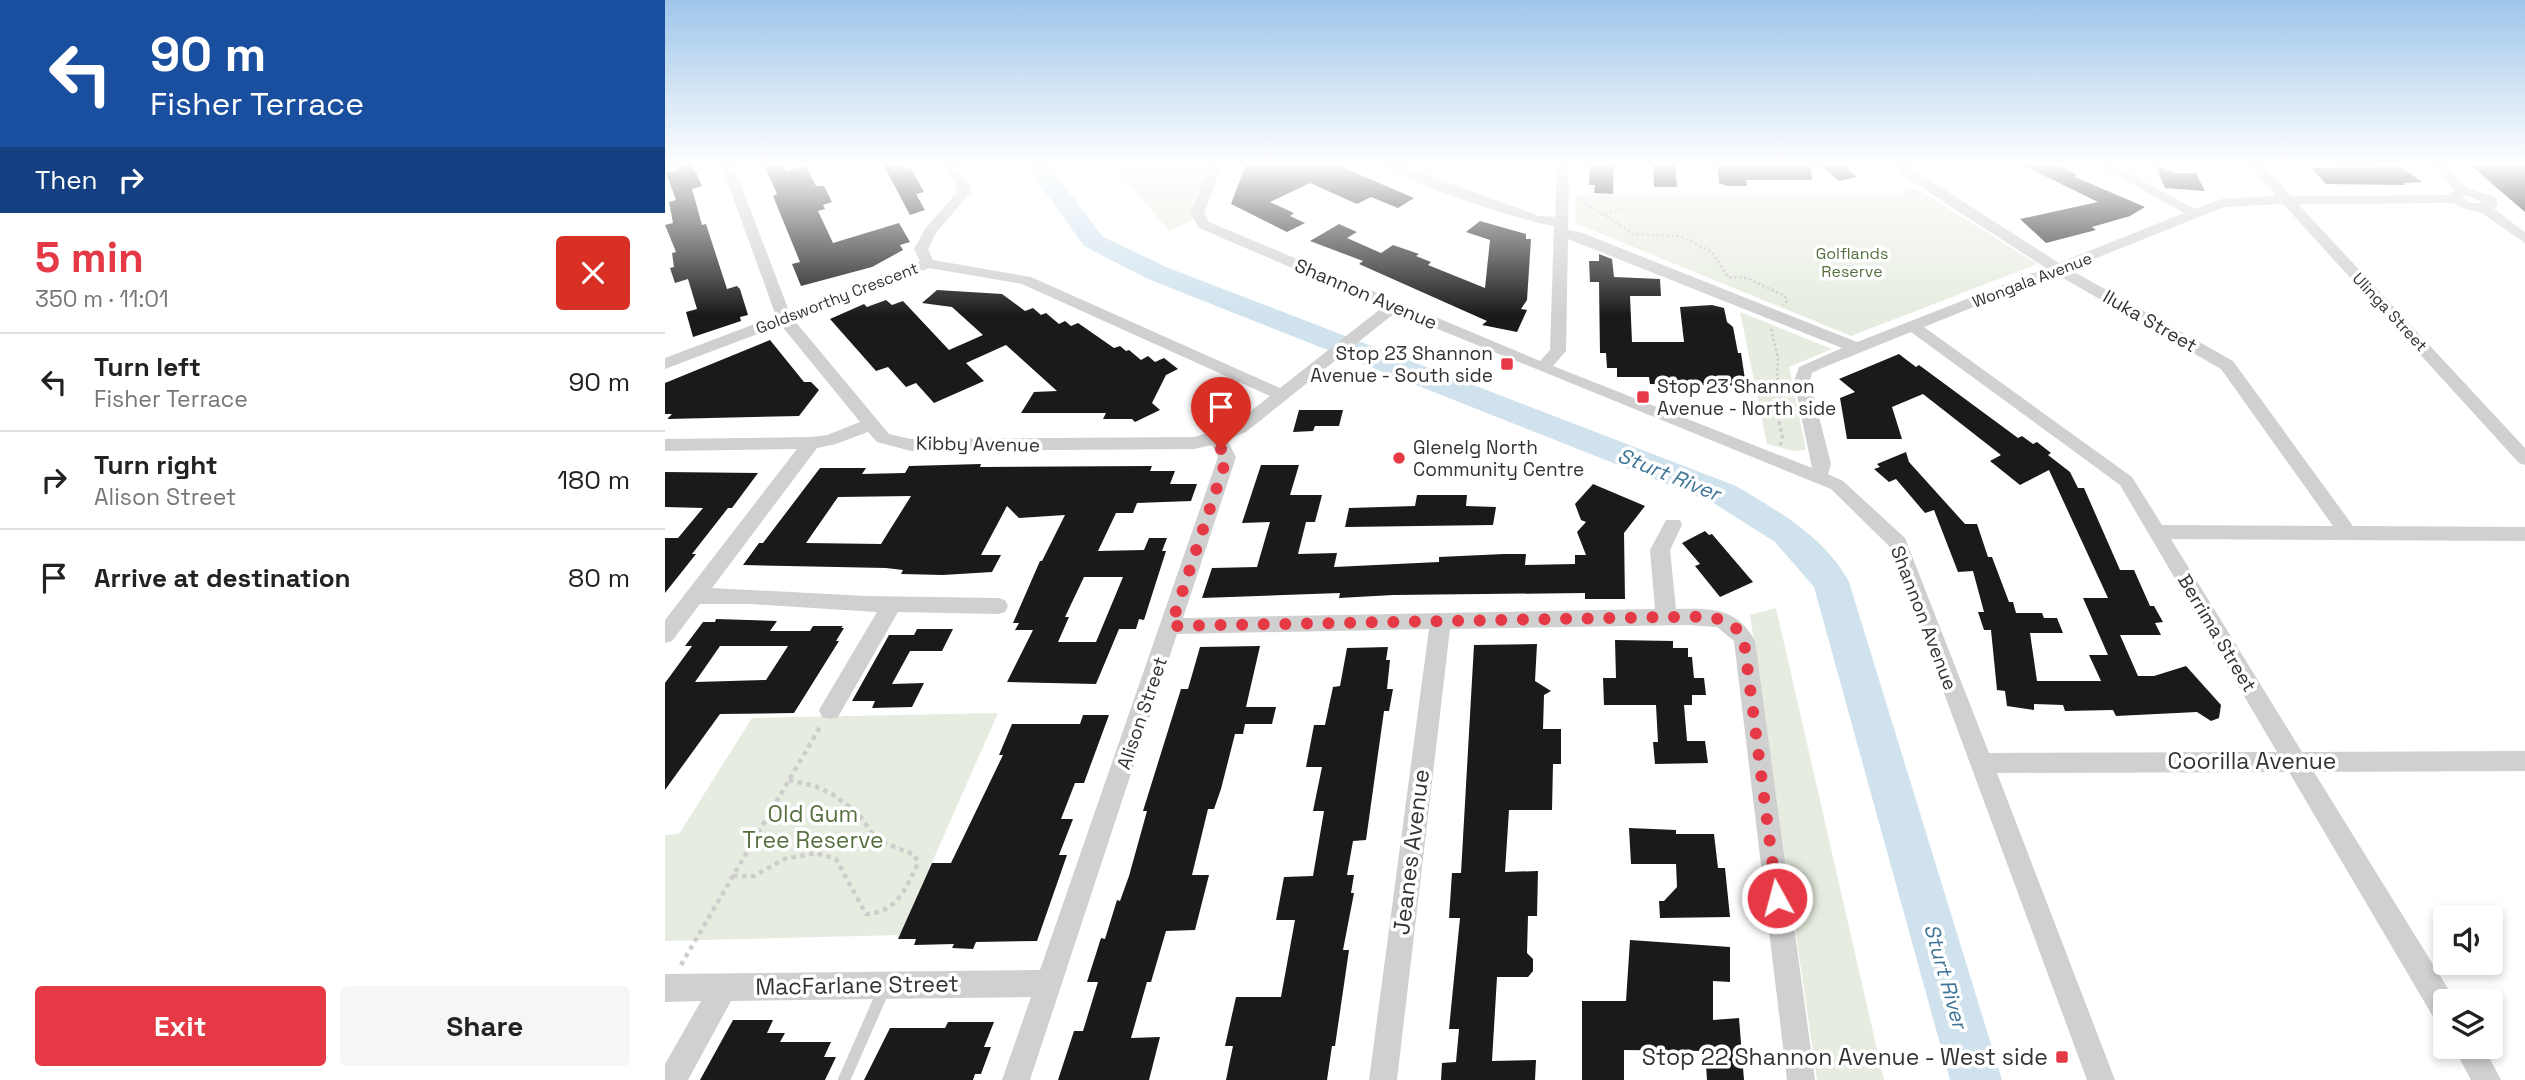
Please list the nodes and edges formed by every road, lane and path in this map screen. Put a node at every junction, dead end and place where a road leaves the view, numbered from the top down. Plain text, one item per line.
1 (746, 214) edge
2 (947, 214) edge
3 (1198, 214) edge
4 (1521, 214) edge
5 (1561, 214) edge
6 (1973, 214) edge
7 (2300, 214) edge
8 (2492, 214) edge
9 (1600, 215) edge
10 (2197, 215) edge
11 (1561, 228) junction
12 (2525, 239) edge
13 (928, 262) junction
14 (2060, 270) junction
15 (1394, 306) junction
16 (1780, 309) dead end
17 (784, 318) junction
18 (1765, 323) dead end
19 (1913, 326) junction
20 (1857, 348) junction
21 (665, 364) edge
22 (1543, 367) junction
23 (1282, 395) junction
24 (871, 424) junction
25 (1216, 438) junction
26 (811, 443) junction
27 (665, 445) edge
28 (1779, 446) dead end
29 (2525, 459) edge
30 (1818, 477) junction
31 (1673, 525) dead end
32 (2157, 532) junction
33 (2349, 533) junction
34 (2525, 534) edge
35 (694, 597) junction
36 (892, 604) junction
37 (998, 606) dead end
38 (1666, 617) junction
39 (1440, 623) junction
40 (1171, 626) junction
41 (665, 635) edge
42 (830, 710) joint
43 (2294, 761) junction
44 (2525, 761) edge
45 (1979, 763) junction
46 (789, 780) junction
47 (733, 876) junction
48 (1050, 983) junction
49 (886, 985) junction
50 (725, 987) junction
51 (666, 988) edge
52 (2433, 990) edge
53 (2474, 1059) edge
54 (672, 1080) edge
55 (844, 1080) edge
56 (1016, 1080) edge
57 (1383, 1080) edge
58 (1801, 1080) edge
59 (2101, 1080) edge
60 (2487, 1080) edge

1 - 17 street, Kibby Avenue
2 - 13 street
3 - 15 street, Shannon Avenue
4 - 11 street
5 - 11 street
6 - 14 street, Iluka Street
7 - 29 street, Ulinga Street
8 - 12 street
9 - 16 path
10 - 14 street, Wongala Avenue
11 - 20 street
11 - 22 street
13 - 17 street, Goldsworthy Crescent
13 - 23 street, Goldsworthy Crescent
14 - 19 street, Wongala Avenue
14 - 33 street, Iluka Street
15 - 22 street, Shannon Avenue
15 - 23 street
17 - 21 street, Goldsworthy Crescent
17 - 24 street, Kibby Avenue
18 - 28 path
19 - 20 street, Wongala Avenue
19 - 32 street, Berrima Street
20 - 30 street, Wongala Avenue
22 - 30 street, Shannon Avenue
23 - 25 street
24 - 25 street, Kibby Avenue
24 - 26 street
25 - 40 street, Alison Street
26 - 27 street
26 - 35 street
30 - 45 street, Shannon Avenue
31 - 38 street
32 - 33 street
32 - 43 street, Berrima Street
33 - 34 street
35 - 36 street
35 - 41 street
36 - 37 street
36 - 42 street
38 - 39 street
38 - 58 street
39 - 40 street
39 - 57 street, Jeanes Avenue
40 - 48 street, Alison Street
42 - 46 path
43 - 44 street, Coorilla Avenue
43 - 45 street, Coorilla Avenue
43 - 52 street, Berrima Street
45 - 59 street, Shannon Avenue
46 - 47 path
46 - 47 path
47 - 51 path
48 - 49 street, MacFarlane Street
48 - 56 street, Alison Street
49 - 50 street, MacFarlane Street
49 - 55 lane
50 - 51 street, MacFarlane Street
50 - 54 street
53 - 60 street

